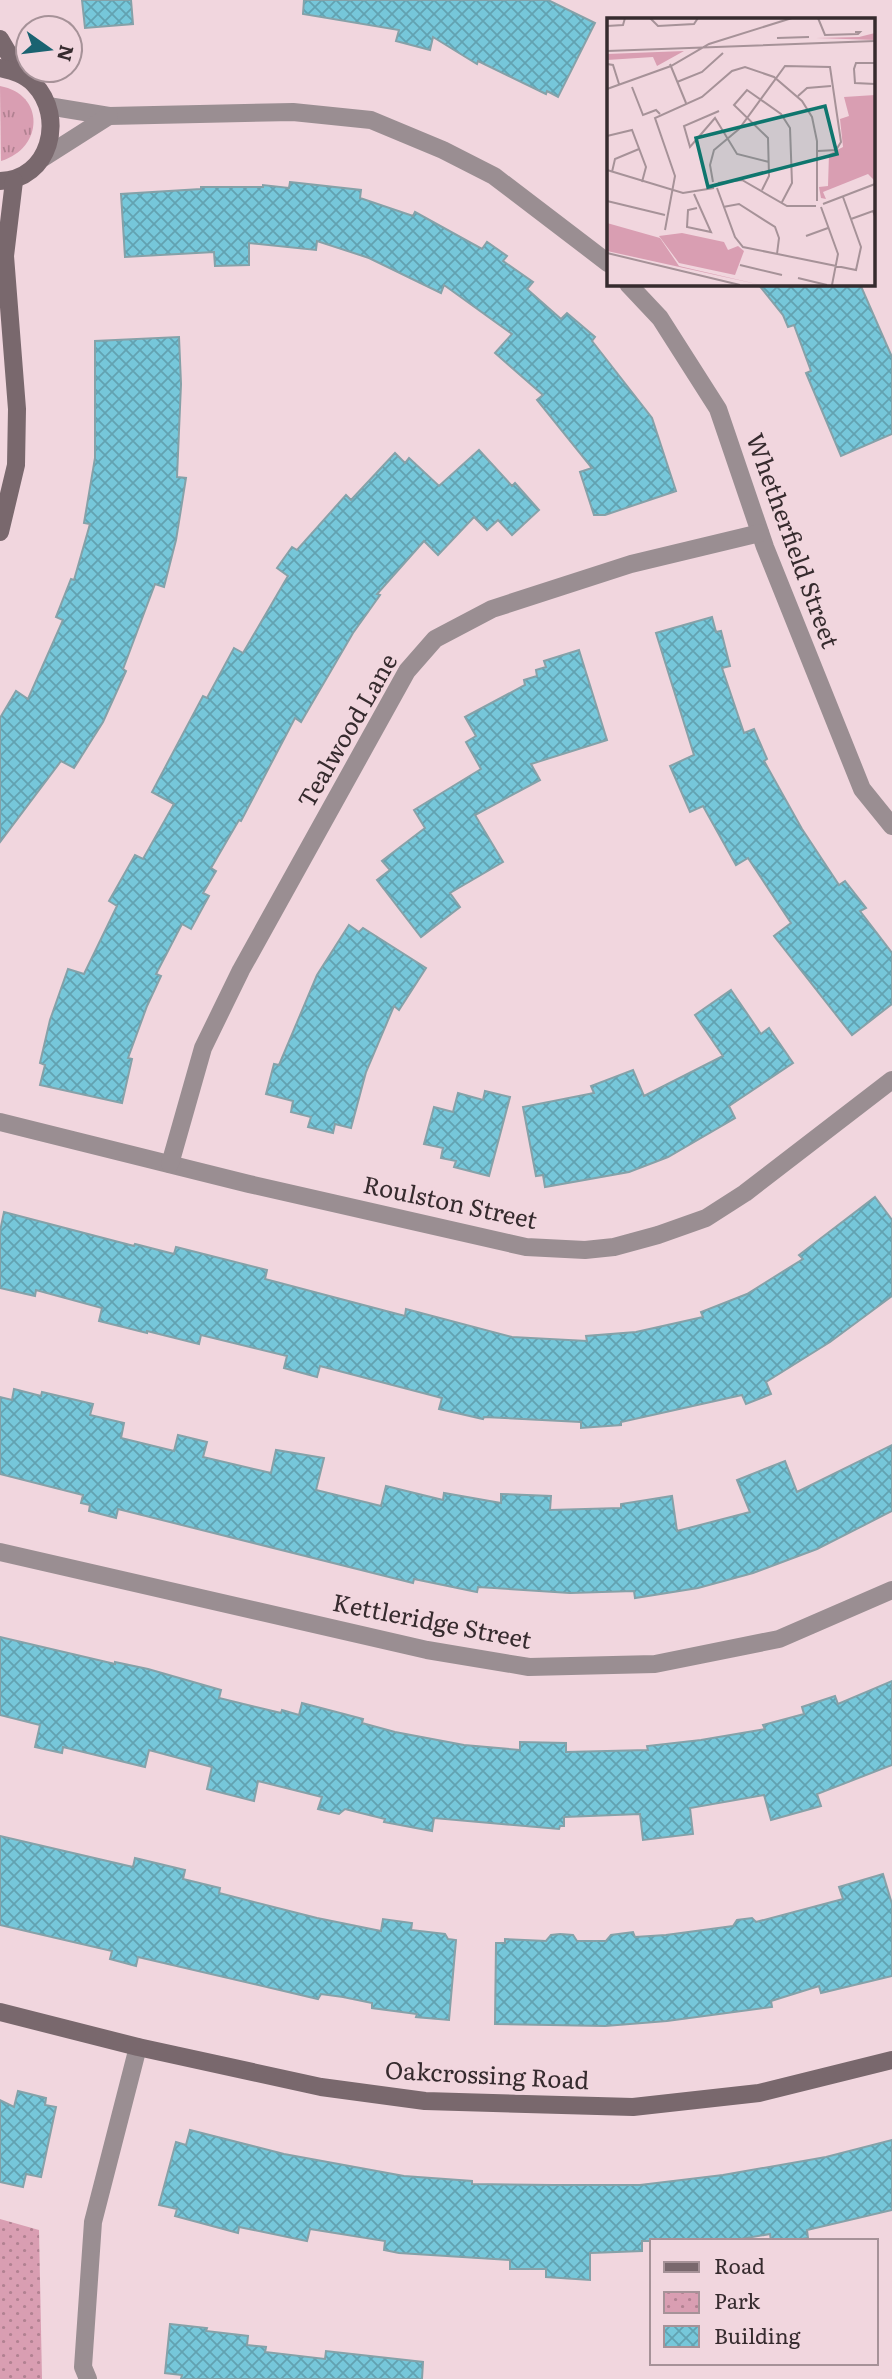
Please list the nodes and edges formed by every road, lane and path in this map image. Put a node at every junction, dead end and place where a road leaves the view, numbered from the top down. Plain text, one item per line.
1 (0, 38) edge
2 (14, 62) edge
3 (34, 84) edge
4 (48, 106) junction
5 (109, 116) junction
6 (43, 158) junction
7 (7, 181) edge
8 (2, 251) edge
9 (607, 262) edge
10 (629, 285) edge
11 (0, 532) edge
12 (760, 533) junction
13 (892, 826) edge
14 (892, 1080) edge
15 (0, 1122) edge
16 (170, 1164) junction
17 (0, 1552) edge
18 (892, 1590) edge
19 (0, 2012) edge
20 (138, 2047) junction
21 (892, 2060) edge
22 (89, 2379) edge

1 - 2 street
3 - 4 street
4 - 5 street
4 - 6 street
5 - 6 street
5 - 9 street
6 - 7 street
7 - 8 street
8 - 11 street
10 - 12 street, Whetherfield Street
12 - 13 street, Whetherfield Street
12 - 16 street, Tealwood Lane
14 - 16 street, Roulston Street
15 - 16 street, Roulston Street
17 - 18 street, Kettleridge Street
19 - 20 street, Oakcrossing Road
20 - 21 street, Oakcrossing Road
20 - 22 street

